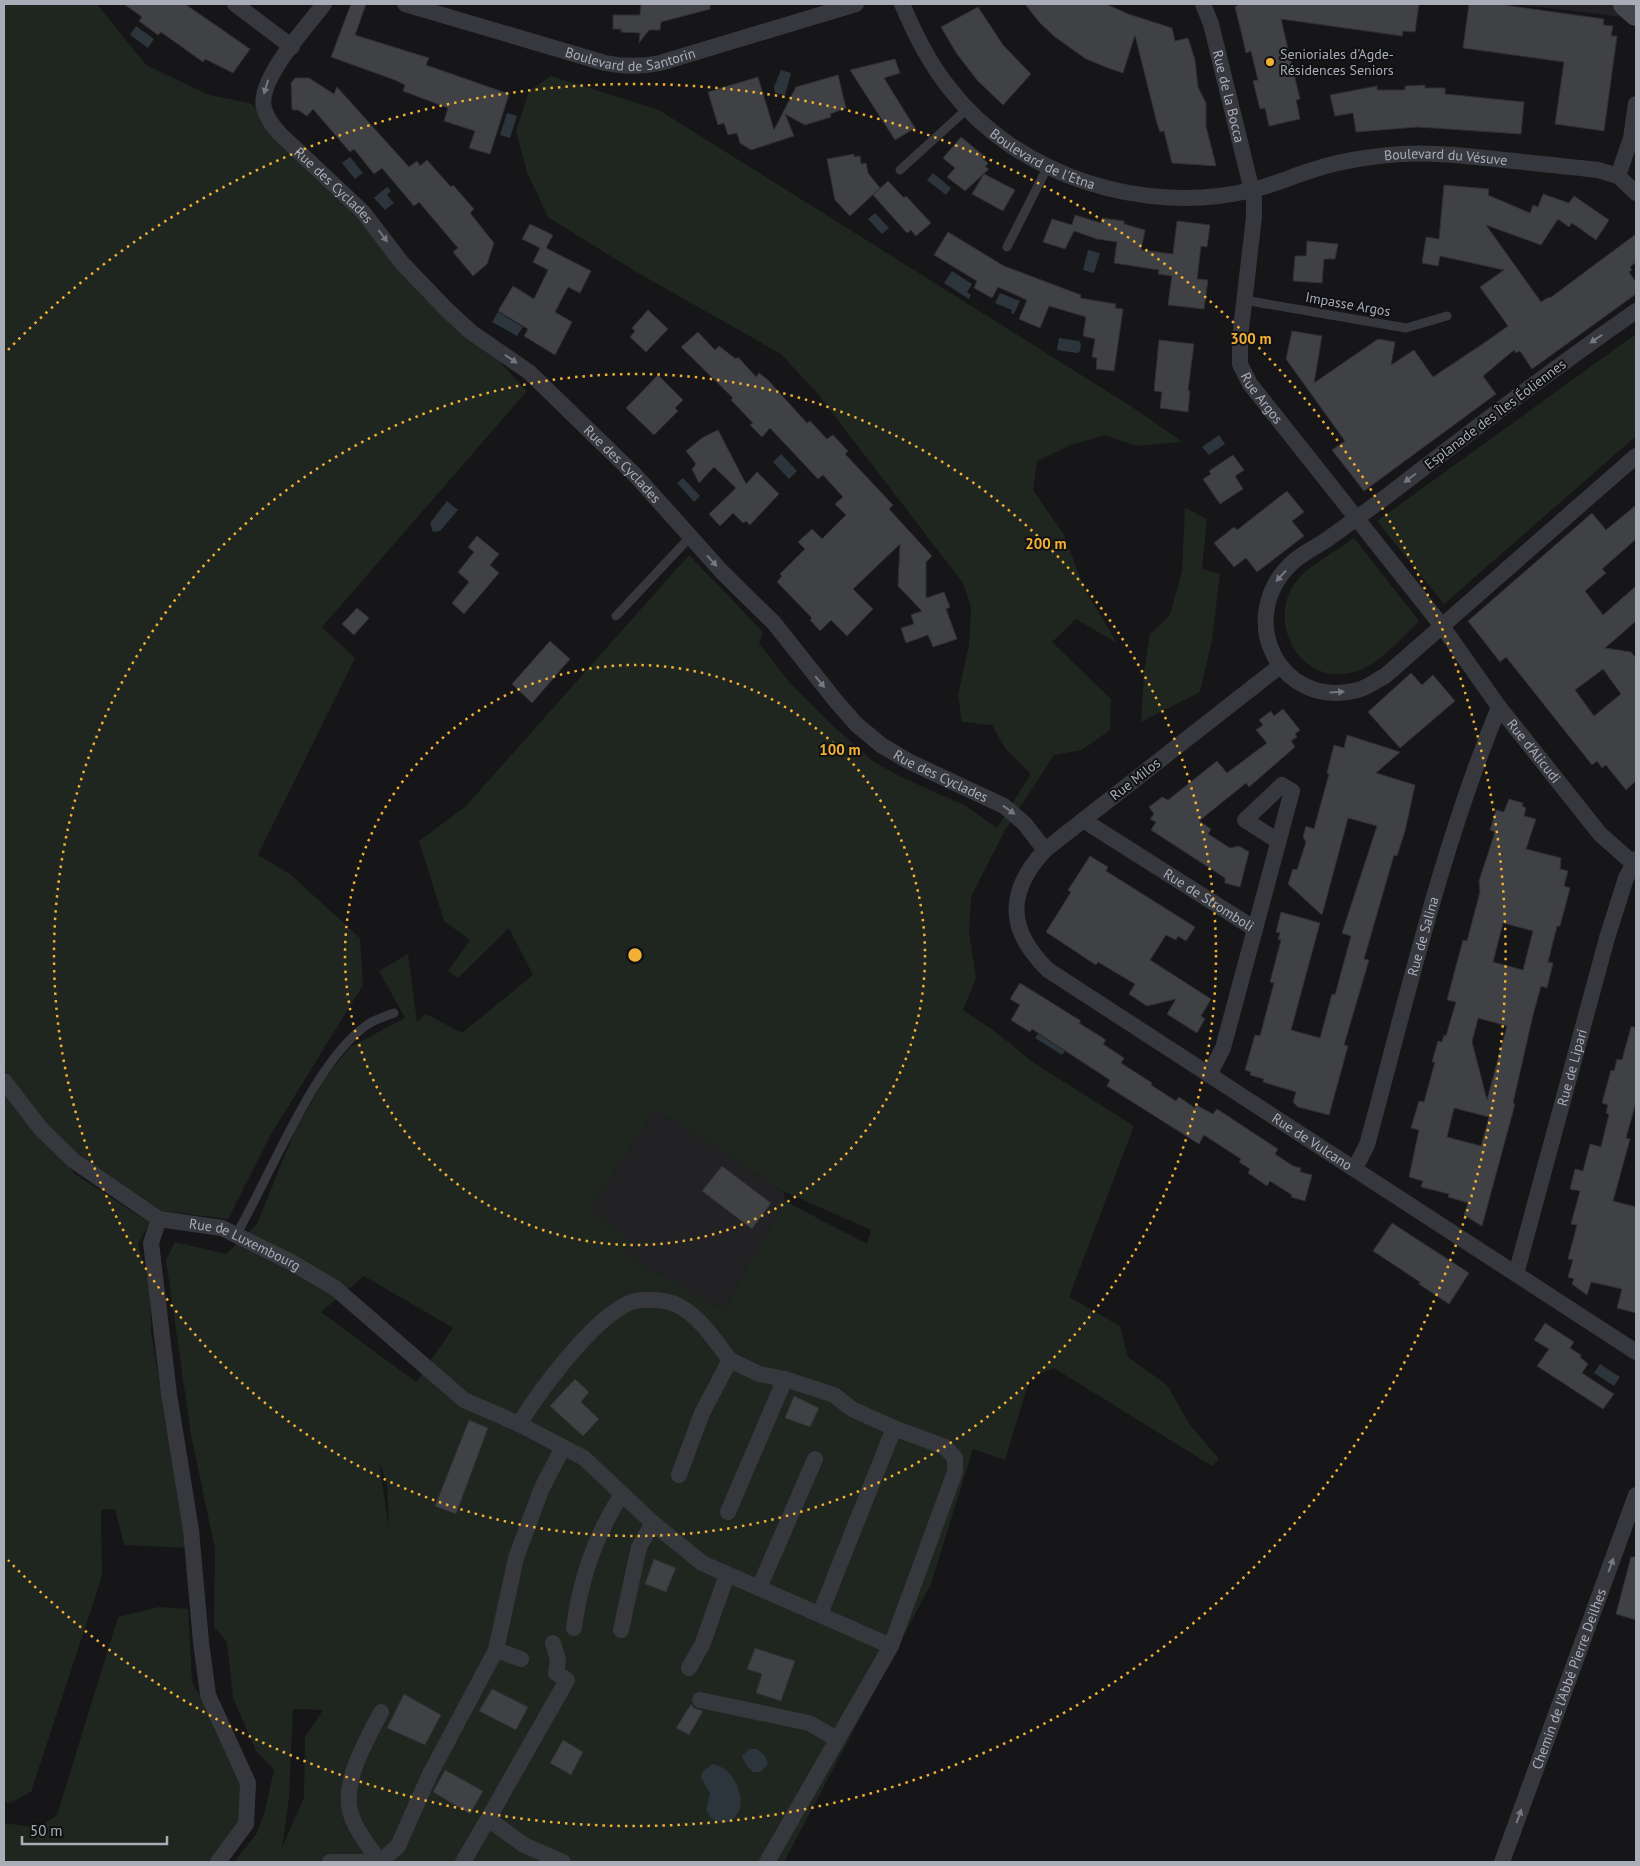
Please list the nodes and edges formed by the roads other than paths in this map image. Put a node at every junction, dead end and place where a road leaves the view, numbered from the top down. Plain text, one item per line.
1 (235, 4) edge
2 (324, 4) edge
3 (405, 4) edge
4 (856, 4) edge
5 (902, 4) edge
6 (1203, 4) edge
7 (1625, 4) edge
8 (1636, 14) edge
9 (292, 47) junction
10 (1636, 104) edge
11 (967, 109) junction
12 (1048, 166) junction
13 (900, 170) dead end
14 (1618, 176) junction
15 (1252, 190) junction
16 (1636, 193) edge
17 (1007, 248) dead end
18 (1244, 300) junction
19 (1636, 312) edge
20 (1447, 316) dead end
21 (1636, 456) edge
22 (1356, 519) junction
23 (690, 536) junction
24 (616, 616) dead end
25 (1442, 626) junction
26 (1280, 666) junction
27 (1499, 707) junction
28 (1083, 820) junction
29 (1278, 841) dead end
30 (1045, 850) junction
31 (1635, 864) edge
32 (1016, 911) joint
33 (1255, 929) junction
34 (394, 1013) dead end
35 (1209, 1075) junction
36 (4, 1081) edge
37 (1355, 1168) junction
38 (159, 1219) junction
39 (236, 1235) junction
40 (1516, 1274) junction
41 (1636, 1352) edge
42 (730, 1360) junction
43 (785, 1379) junction
44 (520, 1424) junction
45 (894, 1428) junction
46 (564, 1447) junction
47 (815, 1459) dead end
48 (679, 1475) dead end
49 (622, 1494) junction
50 (1636, 1495) edge
51 (728, 1512) dead end
52 (653, 1523) junction
53 (727, 1575) junction
54 (759, 1588) junction
55 (820, 1614) junction
56 (574, 1628) dead end
57 (621, 1630) dead end
58 (553, 1643) dead end
59 (891, 1646) junction
60 (496, 1650) junction
61 (521, 1658) dead end
62 (689, 1668) dead end
63 (700, 1700) dead end
64 (381, 1712) dead end
65 (837, 1739) junction
66 (488, 1819) junction
67 (218, 1862) edge
68 (330, 1862) edge
69 (369, 1862) edge
70 (380, 1862) edge
71 (463, 1862) edge
72 (563, 1862) edge
73 (767, 1862) edge
74 (1502, 1862) edge

1 - 9 street
2 - 9 street, Rue des Cyclades
3 - 4 street, Boulevard de Santorin
5 - 11 street, Boulevard de l'Etna
6 - 15 street, Rue de la Bocca
7 - 8 street
9 -> 23 street, Rue des Cyclades
10 - 14 street
11 - 12 street, Boulevard de l'Etna
11 - 13 lane
12 - 15 street, Boulevard de l'Etna
12 - 17 lane
14 - 15 street, Boulevard du Vésuve
14 - 16 street, Boulevard du Vésuve
15 - 18 street, Rue Argos
18 - 20 lane, Impasse Argos
18 - 22 street, Rue Argos
19 -> 22 street, Esplanade des Îles Éoliennes
21 - 25 street, Esplanade des Îles Éoliennes
22 - 25 street
22 -> 26 street, Esplanade des Îles Éoliennes
23 - 24 lane
23 -> 30 street, Rue des Cyclades
26 -> 25 street, Esplanade des Îles Éoliennes
25 - 27 street, Rue d'Alicudi
26 - 28 street, Rue Milos
27 - 31 street, Rue d'Alicudi
27 - 37 street, Rue de Salina
28 - 30 street, Rue Milos
28 - 33 street, Rue de Stromboli
29 - 33 street
30 - 32 street, Rue Milos
31 - 40 street, Rue de Lipari
32 - 35 street, Rue de Vulcano
33 - 35 street, Rue de Stromboli
34 - 39 lane
35 - 37 street, Rue de Vulcano
36 - 38 street, Rue de Luxembourg
37 - 40 street, Rue de Vulcano
38 - 39 street, Rue de Luxembourg
38 - 67 street
39 - 44 street, Rue de Luxembourg
40 - 41 street, Rue de Vulcano
42 - 43 street
42 - 44 street
42 - 48 street
43 - 45 street
43 - 51 street
44 - 46 street, Rue de Luxembourg
45 - 55 street
45 - 59 street
46 - 49 street, Rue de Luxembourg
46 - 60 street
47 - 54 street
49 - 52 street, Rue de Luxembourg
49 - 56 street
74 -> 50 street, Chemin de l'Abbé Pierre Deilhes
52 - 53 street, Rue de Luxembourg
52 - 57 street
53 - 54 street, Rue de Luxembourg
53 - 62 street
54 - 55 street, Rue de Luxembourg
55 - 59 street, Rue de Luxembourg
58 - 66 street
59 - 65 street
60 - 61 street
60 - 70 street
63 - 65 street
64 - 70 street
65 - 73 street
66 - 71 street
66 - 72 street
68 - 69 street

